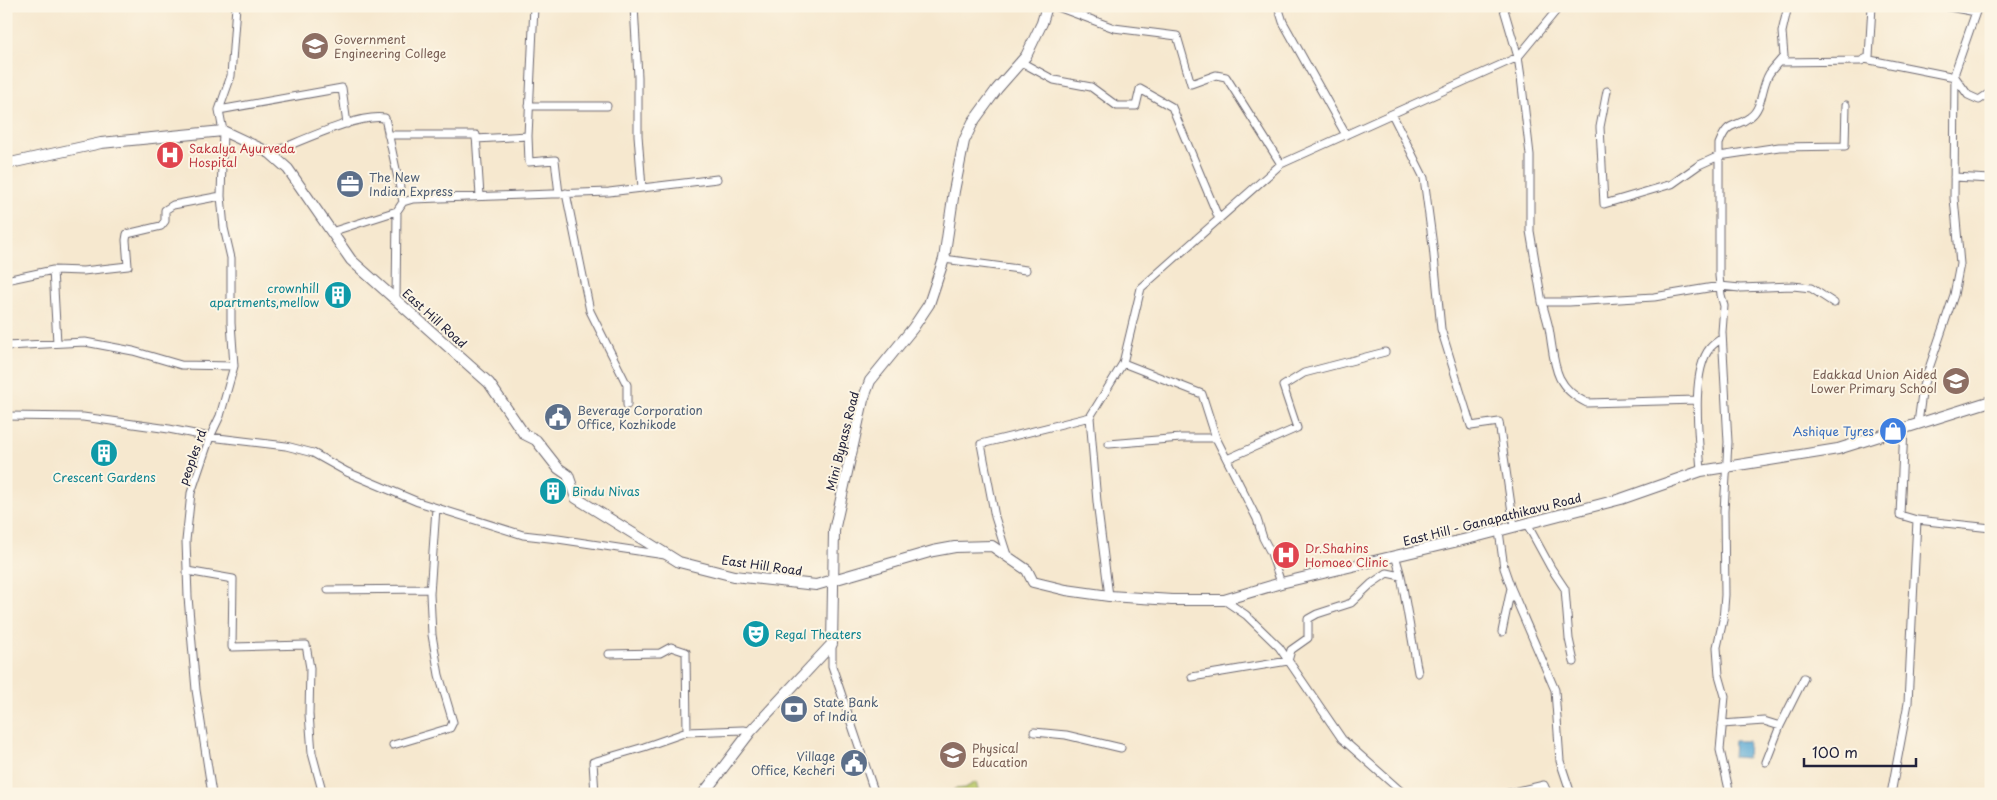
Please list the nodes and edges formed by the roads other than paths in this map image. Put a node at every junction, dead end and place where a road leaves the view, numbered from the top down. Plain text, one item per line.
1 (236, 6) edge
2 (534, 6) edge
3 (634, 6) edge
4 (1047, 6) edge
5 (1055, 6) edge
6 (1278, 6) edge
7 (1503, 6) edge
8 (1560, 6) edge
9 (1788, 6) edge
10 (1872, 6) edge
11 (1944, 6) edge
12 (1977, 9) edge
13 (1518, 57) junction
14 (1865, 59) junction
15 (1021, 62) junction
16 (1779, 62) junction
17 (1954, 76) junction
18 (1607, 92) dead end
19 (1991, 92) edge
20 (1978, 100) junction
21 (1991, 100) edge
22 (529, 106) junction
23 (607, 106) dead end
24 (1846, 106) dead end
25 (219, 110) junction
26 (1392, 114) junction
27 (347, 124) junction
28 (223, 131) junction
29 (388, 135) junction
30 (1346, 135) junction
31 (528, 136) junction
32 (476, 139) junction
33 (270, 153) junction
34 (1719, 156) junction
35 (6, 164) edge
36 (1281, 164) junction
37 (1954, 177) junction
38 (717, 179) dead end
39 (1991, 179) edge
40 (642, 188) junction
41 (563, 193) junction
42 (221, 196) junction
43 (480, 196) junction
44 (403, 202) junction
45 (397, 211) junction
46 (1219, 219) junction
47 (331, 232) junction
48 (944, 259) junction
49 (53, 270) junction
50 (1026, 270) dead end
51 (6, 280) edge
52 (1720, 286) junction
53 (396, 300) junction
54 (1542, 302) junction
55 (1834, 303) dead end
56 (1722, 338) junction
57 (57, 343) junction
58 (6, 346) edge
59 (1385, 352) dead end
60 (1123, 363) junction
61 (234, 366) junction
62 (1697, 400) junction
63 (1991, 401) edge
64 (627, 405) dead end
65 (6, 416) edge
66 (1090, 416) junction
67 (1918, 423) junction
68 (1904, 428) junction
69 (210, 437) junction
70 (1216, 438) junction
71 (1109, 444) dead end
72 (1227, 459) junction
73 (1727, 466) junction
74 (1701, 471) junction
75 (436, 508) junction
76 (1917, 520) junction
77 (1527, 524) junction
78 (1514, 526) junction
79 (1991, 528) edge
80 (1500, 531) junction
81 (1006, 555) junction
82 (1395, 555) junction
83 (670, 556) junction
84 (187, 571) junction
85 (1401, 576) junction
86 (832, 581) junction
87 (1281, 583) junction
88 (1510, 588) junction
89 (430, 589) junction
90 (328, 590) dead end
91 (1109, 596) junction
92 (1224, 600) junction
93 (1502, 632) dead end
94 (832, 644) junction
95 (609, 654) dead end
96 (1288, 661) junction
97 (1574, 662) dead end
98 (1418, 673) dead end
99 (1192, 677) dead end
100 (1804, 678) dead end
101 (1722, 724) junction
102 (1780, 726) junction
103 (751, 731) junction
104 (687, 732) junction
105 (1034, 732) dead end
106 (393, 745) dead end
107 (1121, 748) dead end
108 (1766, 762) dead end
109 (212, 794) edge
110 (323, 794) edge
111 (595, 794) edge
112 (703, 794) edge
113 (875, 794) edge
114 (1404, 794) edge
115 (1504, 794) edge
116 (1548, 794) edge
117 (1571, 794) edge
118 (1730, 794) edge
119 (1891, 794) edge

1 - 25 street
2 - 22 street
3 - 40 street
4 - 15 main road, Mini Bypass Road
5 - 36 street
6 - 30 street
7 - 13 street
8 - 13 street
9 - 16 street
10 - 14 street
11 - 12 street
12 - 17 street
13 - 26 street
13 - 54 street
14 - 16 street
14 - 17 street
15 - 46 street
15 - 48 main road, Mini Bypass Road
16 - 34 street
17 - 20 street
17 - 37 street
18 - 34 street
19 - 20 street
20 - 21 street
22 - 23 street
22 - 31 street
24 - 34 street
25 - 27 street
25 - 28 street, peoples rd
26 - 30 street
26 - 78 street
27 - 29 street
27 - 33 street
28 - 33 main road, East Hill Road
28 - 35 main road
28 - 42 street, peoples rd
29 - 32 street
29 - 44 street
30 - 36 street
31 - 32 street
31 - 41 street
32 - 43 street
33 - 47 main road, East Hill Road
34 - 52 street
36 - 46 street
37 - 39 street
37 - 67 street
38 - 40 street
40 - 41 street
41 - 43 street
41 - 64 street
42 - 49 street
42 - 61 street, peoples rd
43 - 44 street
44 - 45 street
45 - 47 street
45 - 53 street
46 - 60 street
47 - 53 main road, East Hill Road
48 - 50 street
48 - 86 main road, Mini Bypass Road
49 - 51 street
49 - 57 street
52 - 54 street
52 - 55 street
52 - 56 street
53 - 83 main road, East Hill Road
54 - 62 street
56 - 62 street
56 - 73 street
57 - 58 street
57 - 61 street
59 - 72 street
60 - 66 street
60 - 70 street
61 - 69 street, peoples rd
62 - 74 street
63 - 67 main road, East Hill - Ganapathikavu Road
65 - 69 street
66 - 81 street
66 - 91 street
67 - 68 main road, East Hill - Ganapathikavu Road
68 - 73 main road, East Hill - Ganapathikavu Road
68 - 76 street
69 - 75 street
69 - 84 street, peoples rd
70 - 71 street
70 - 72 street
72 - 87 street
73 - 74 main road, East Hill - Ganapathikavu Road
73 - 101 street
74 - 77 main road, East Hill - Ganapathikavu Road
75 - 83 street
75 - 89 street
76 - 79 street
76 - 119 street
77 - 78 main road, East Hill - Ganapathikavu Road
77 - 97 street
78 - 80 main road, East Hill - Ganapathikavu Road
80 - 82 main road, East Hill - Ganapathikavu Road
80 - 88 street
81 - 86 main road, East Hill - Ganapathikavu Road
81 - 91 main road, East Hill - Ganapathikavu Road
82 - 85 street
82 - 87 main road, East Hill - Ganapathikavu Road
83 - 86 main road, East Hill Road
84 - 109 street, peoples rd
84 - 110 street
85 - 96 street
85 - 98 street
86 - 94 main road, Mini Bypass Road
87 - 92 main road, East Hill - Ganapathikavu Road
88 - 93 street
88 - 117 street
89 - 90 street
89 - 106 street
91 - 92 main road, East Hill - Ganapathikavu Road
92 - 96 street
94 - 103 main road
94 - 113 street
95 - 104 street
96 - 99 street
96 - 114 street
100 - 102 street
101 - 102 street
101 - 118 street
102 - 108 street
103 - 104 street
103 - 112 main road
104 - 111 street
105 - 107 street
115 - 116 street

